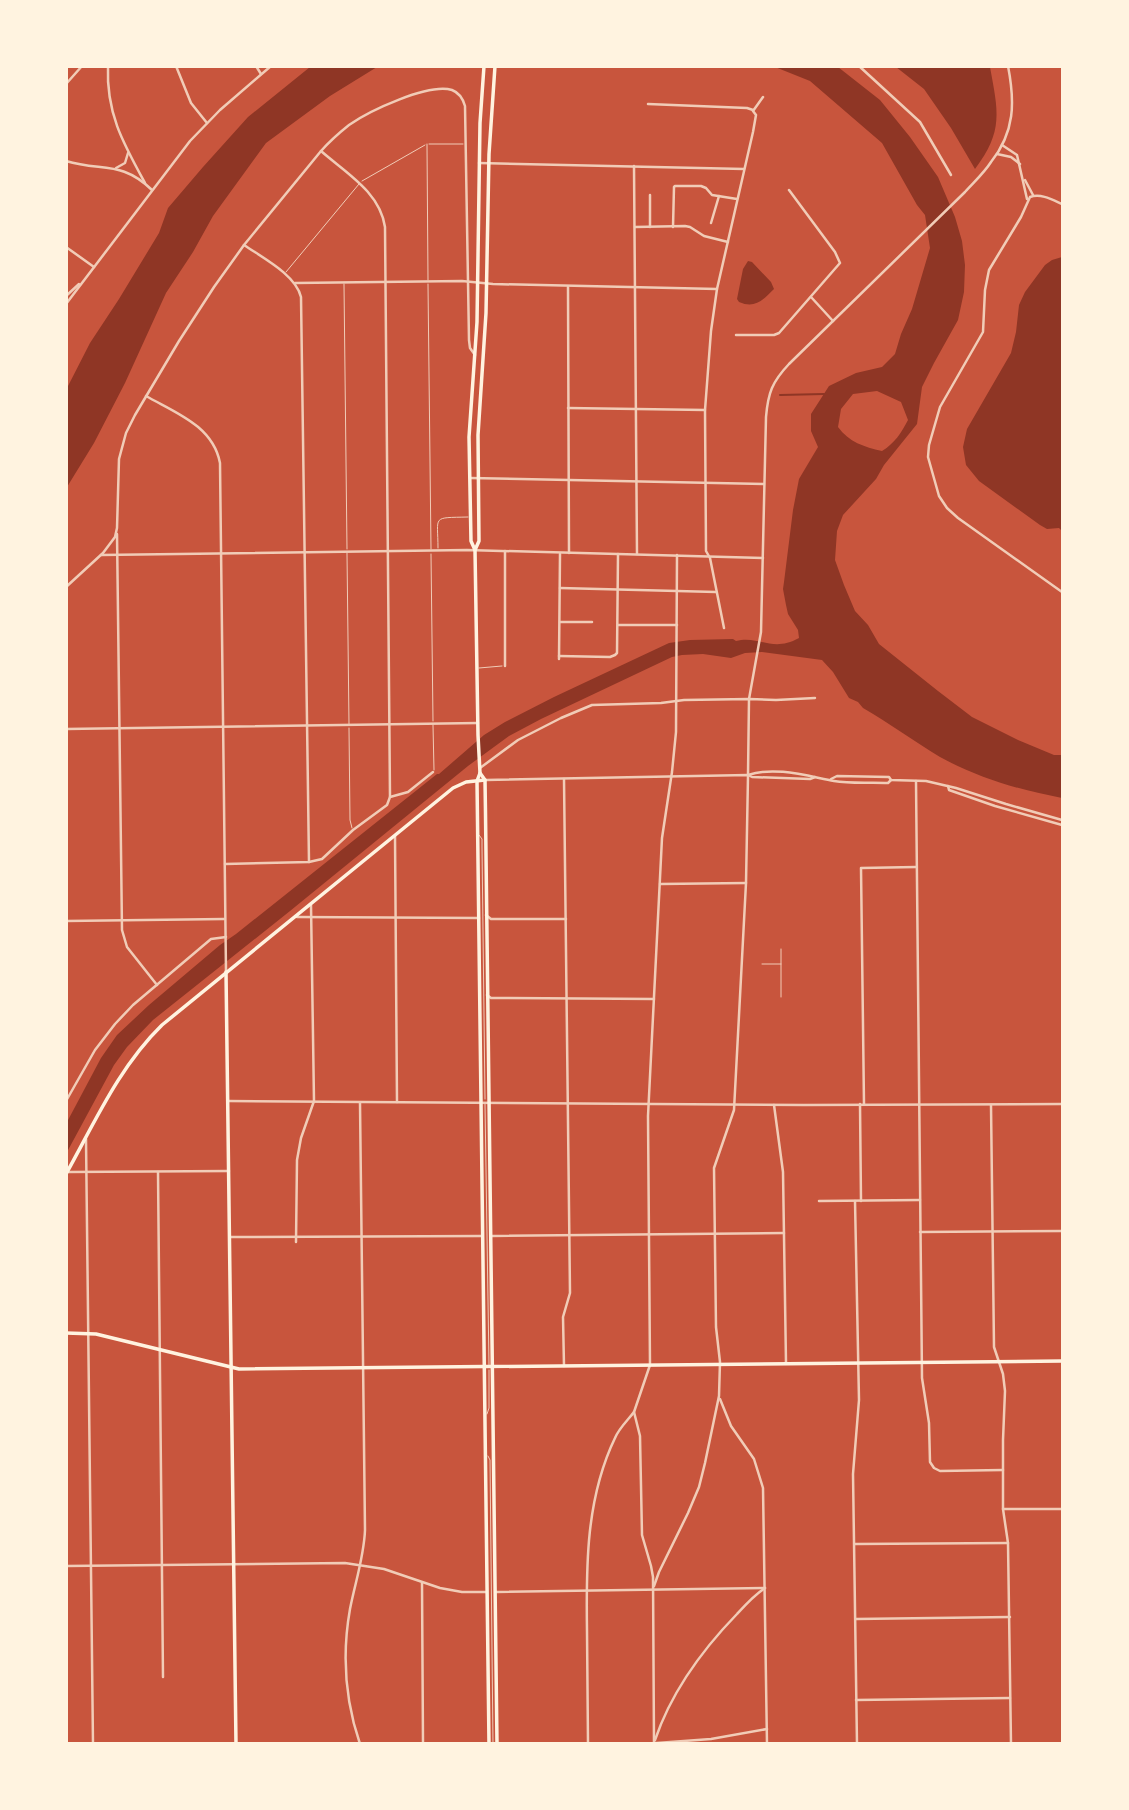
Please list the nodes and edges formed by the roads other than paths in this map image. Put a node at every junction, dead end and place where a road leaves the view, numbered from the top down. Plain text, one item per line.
1 (82, 66) edge
2 (108, 66) edge
3 (176, 66) edge
4 (256, 66) edge
5 (271, 66) edge
6 (495, 66) edge
7 (859, 66) edge
8 (1008, 66) edge
9 (484, 67) edge
10 (261, 74) junction
11 (66, 84) edge
12 (763, 97) dead end
13 (648, 104) dead end
14 (753, 111) junction
15 (207, 123) junction
16 (426, 144) junction
17 (467, 144) junction
18 (1002, 145) junction
19 (321, 151) junction
20 (128, 153) junction
21 (998, 154) junction
22 (66, 161) edge
23 (1020, 162) junction
24 (480, 163) junction
25 (489, 164) junction
26 (634, 166) junction
27 (116, 168) junction
28 (744, 169) junction
29 (951, 175) dead end
30 (1023, 177) junction
31 (145, 183) junction
32 (359, 184) junction
33 (152, 190) junction
34 (789, 190) dead end
35 (650, 195) dead end
36 (719, 196) junction
37 (1031, 198) junction
38 (737, 199) junction
39 (1062, 204) edge
40 (711, 223) dead end
41 (635, 227) junction
42 (650, 227) junction
43 (673, 227) junction
44 (728, 242) junction
45 (244, 245) junction
46 (66, 247) edge
47 (94, 267) junction
48 (284, 274) junction
49 (84, 280) junction
50 (386, 281) junction
51 (428, 281) junction
52 (469, 281) junction
53 (344, 282) junction
54 (478, 282) junction
55 (295, 283) junction
56 (486, 283) junction
57 (568, 286) junction
58 (635, 286) junction
59 (718, 289) junction
60 (66, 296) edge
61 (811, 296) junction
62 (66, 304) edge
63 (833, 320) junction
64 (736, 335) dead end
65 (475, 355) junction
66 (146, 396) junction
67 (568, 408) junction
68 (636, 409) junction
69 (705, 410) junction
70 (470, 478) junction
71 (478, 478) junction
72 (569, 480) junction
73 (636, 481) junction
74 (706, 483) junction
75 (764, 484) junction
76 (470, 517) junction
77 (117, 524) junction
78 (431, 550) junction
79 (438, 550) junction
80 (475, 550) junction
81 (389, 551) junction
82 (505, 551) junction
83 (305, 552) junction
84 (347, 552) junction
85 (560, 553) junction
86 (569, 553) junction
87 (221, 554) junction
88 (618, 554) junction
89 (637, 554) junction
90 (101, 555) junction
91 (116, 555) junction
92 (677, 555) junction
93 (709, 555) junction
94 (764, 558) junction
95 (66, 587) edge
96 (560, 588) junction
97 (618, 589) junction
98 (677, 591) junction
99 (716, 592) junction
100 (1062, 592) edge
101 (559, 622) junction
102 (592, 622) dead end
103 (618, 625) junction
104 (677, 625) junction
105 (724, 628) dead end
106 (559, 657) junction
107 (554, 661) dead end
108 (507, 666) joint
109 (477, 668) junction
110 (815, 698) dead end
111 (748, 699) junction
112 (676, 702) junction
113 (433, 723) junction
114 (478, 723) junction
115 (349, 724) junction
116 (391, 724) junction
117 (307, 725) junction
118 (223, 727) junction
119 (120, 728) junction
120 (66, 729) edge
121 (480, 768) junction
122 (433, 772) joint
123 (748, 775) junction
124 (671, 776) junction
125 (564, 779) junction
126 (477, 780) junction
127 (485, 780) junction
128 (916, 781) junction
129 (948, 786) junction
130 (390, 797) junction
131 (1062, 820) edge
132 (1062, 825) edge
133 (353, 831) junction
134 (478, 834) junction
135 (485, 834) junction
136 (395, 835) junction
137 (481, 839) junction
138 (309, 862) junction
139 (225, 864) junction
140 (917, 867) junction
141 (747, 883) junction
142 (660, 884) junction
143 (312, 902) junction
144 (486, 915) junction
145 (293, 917) junction
146 (312, 917) junction
147 (396, 918) junction
148 (479, 918) junction
149 (226, 919) junction
150 (491, 919) junction
151 (566, 919) junction
152 (122, 920) junction
153 (66, 921) edge
154 (486, 923) junction
155 (226, 938) junction
156 (781, 949) dead end
157 (762, 964) dead end
158 (780, 964) junction
159 (226, 972) junction
160 (157, 985) junction
161 (780, 997) dead end
162 (488, 998) junction
163 (566, 999) junction
164 (654, 999) junction
165 (66, 1101) edge
166 (228, 1101) junction
167 (314, 1101) junction
168 (360, 1102) junction
169 (397, 1102) junction
170 (485, 1102) junction
171 (991, 1103) junction
172 (567, 1104) junction
173 (648, 1104) junction
174 (734, 1104) junction
175 (774, 1104) junction
176 (862, 1104) junction
177 (919, 1104) junction
178 (1062, 1104) edge
179 (86, 1139) junction
180 (158, 1171) junction
181 (229, 1171) junction
182 (86, 1172) junction
183 (67, 1173) edge
184 (920, 1200) junction
185 (819, 1201) dead end
186 (855, 1201) junction
187 (861, 1201) junction
188 (993, 1231) junction
189 (1062, 1231) edge
190 (920, 1232) junction
191 (784, 1233) junction
192 (649, 1234) junction
193 (715, 1234) junction
194 (569, 1235) junction
195 (483, 1236) junction
196 (491, 1236) junction
197 (230, 1237) junction
198 (362, 1237) junction
199 (296, 1240) junction
200 (66, 1333) edge
201 (88, 1333) junction
202 (159, 1350) junction
203 (1062, 1361) edge
204 (922, 1362) junction
205 (999, 1362) junction
206 (786, 1363) junction
207 (858, 1363) junction
208 (720, 1364) junction
209 (650, 1365) junction
210 (564, 1366) junction
211 (231, 1367) junction
212 (489, 1367) junction
213 (363, 1368) junction
214 (719, 1395) junction
215 (489, 1408) junction
216 (634, 1412) junction
217 (485, 1423) junction
218 (494, 1423) junction
219 (485, 1452) junction
220 (495, 1452) junction
221 (490, 1460) junction
222 (1003, 1471) junction
223 (1003, 1509) junction
224 (1062, 1509) edge
225 (1008, 1543) junction
226 (855, 1544) junction
227 (233, 1564) junction
228 (361, 1564) junction
229 (162, 1565) junction
230 (66, 1566) edge
231 (91, 1566) junction
232 (422, 1583) junction
233 (765, 1588) junction
234 (586, 1590) junction
235 (653, 1590) junction
236 (489, 1592) junction
237 (495, 1592) junction
238 (1010, 1618) junction
239 (856, 1619) junction
240 (163, 1677) dead end
241 (1011, 1698) junction
242 (856, 1700) junction
243 (767, 1728) junction
244 (654, 1743) edge
245 (93, 1744) edge
246 (236, 1744) edge
247 (360, 1744) edge
248 (423, 1744) edge
249 (493, 1744) edge
250 (588, 1744) edge
251 (643, 1744) edge
252 (767, 1744) edge
253 (857, 1744) edge
254 (1011, 1744) edge

1 - 11 street
2 - 20 street
3 - 15 street
4 - 10 street
5 - 10 street
6 - 25 main road
7 - 29 street
8 - 18 street
9 - 24 main road
10 - 15 street
12 - 14 street
13 - 14 street
14 - 28 street
15 - 33 street
16 - 17 lane
16 - 32 lane
16 - 51 lane
17 - 19 street
17 - 52 street
18 - 21 street
18 - 23 street
19 - 32 street
19 - 45 street
20 - 27 street
20 - 31 street
21 - 23 street
21 - 63 street
22 - 27 street
23 - 30 street
24 - 25 street
24 - 54 main road
25 - 26 street
25 - 56 main road
26 - 28 street
26 - 41 street
27 - 31 street
28 - 38 street
30 - 37 street
30 - 37 street
31 - 33 street
32 - 48 lane
32 - 50 street
33 - 47 street
34 - 61 street
35 - 42 street
36 - 38 street
36 - 40 street
36 - 43 street
37 - 39 street
37 - 100 street
38 - 44 street
41 - 42 street
41 - 58 street
42 - 43 street
43 - 44 street
44 - 59 street
45 - 48 street
45 - 66 street
46 - 47 street
47 - 49 street
48 - 55 street
49 - 60 street
49 - 62 street
50 - 51 street
50 - 53 street
50 - 81 street
51 - 52 street
51 - 78 lane
52 - 54 street
52 - 65 street
53 - 55 street
53 - 84 lane
54 - 56 street
54 - 65 main road
55 - 83 street
56 - 57 street
56 - 71 main road
57 - 58 street
57 - 67 street
58 - 59 street
58 - 68 street
59 - 69 street
61 - 63 street
61 - 64 street
63 - 75 street
65 - 70 main road
66 - 77 street
66 - 87 street
67 - 68 street
67 - 72 street
68 - 69 street
68 - 73 street
69 - 74 street
70 - 71 street
70 - 76 main road
71 - 72 street
71 - 80 main road
72 - 73 street
72 - 86 street
73 - 74 street
73 - 89 street
74 - 75 street
74 - 93 street
75 - 94 street
76 - 79 lane
76 - 80 main road
77 - 90 street
77 - 91 street
78 - 79 street
78 - 81 street
78 - 113 lane
79 - 80 street
80 - 82 street
80 - 109 main road
81 - 84 street
81 - 116 street
82 - 85 street
82 - 108 street
83 - 84 street
83 - 87 street
83 - 117 street
84 - 115 lane
85 - 86 street
85 - 96 street
86 - 88 street
87 - 91 street
87 - 118 street
88 - 89 street
88 - 97 street
89 - 92 street
90 - 91 street
90 - 95 street
91 - 119 street
92 - 93 street
92 - 98 street
93 - 94 street
93 - 99 street
94 - 111 street
96 - 97 street
96 - 101 street
97 - 98 street
97 - 103 street
98 - 99 street
98 - 104 street
99 - 105 street
101 - 102 street
101 - 106 street
103 - 104 street
103 - 106 street
104 - 112 street
106 - 107 lane
108 - 109 lane
109 - 114 main road
110 - 111 street
111 - 112 street
111 - 123 street
112 - 121 street
112 - 124 street
113 - 114 street
113 - 116 street
113 - 122 lane
114 - 121 main road
115 - 116 street
115 - 117 street
115 - 133 lane
116 - 130 street
117 - 118 street
117 - 138 street
118 - 119 street
118 - 139 street
119 - 120 street
119 - 152 street
121 - 126 main road
121 - 127 main road
122 - 130 street
123 - 124 street
123 - 128 street
123 - 141 street
124 - 125 street
124 - 142 street
125 - 127 street
125 - 151 street
126 - 127 main road
126 - 134 main road
126 - 136 main road
127 - 135 main road
128 - 129 street
128 - 140 street
129 - 131 street
129 - 132 street
130 - 133 street
133 - 138 street
134 - 137 lane
134 - 148 main road
135 - 137 lane
135 - 144 main road
136 - 143 main road
136 - 147 street
137 - 170 lane
138 - 139 street
139 - 149 street
140 - 176 street
140 - 177 street
141 - 142 street
141 - 174 street
142 - 164 street
143 - 145 main road
143 - 146 street
144 - 150 street
144 - 154 main road
145 - 146 street
145 - 159 main road
146 - 147 street
146 - 167 street
147 - 148 street
147 - 169 street
148 - 170 main road
149 - 152 street
149 - 155 street
150 - 151 street
150 - 154 street
151 - 163 street
152 - 153 street
152 - 160 street
154 - 162 main road
155 - 159 street
155 - 160 street
156 - 158 lane
157 - 158 lane
158 - 161 lane
159 - 166 main road
159 - 179 main road
160 - 165 street
162 - 163 street
162 - 170 main road
163 - 164 street
163 - 172 street
164 - 173 street
166 - 167 street
166 - 181 main road
167 - 168 street
167 - 199 street
168 - 169 street
168 - 198 street
169 - 170 street
170 - 172 street
170 - 195 main road
170 - 196 main road
170 - 212 lane
171 - 177 street
171 - 178 street
171 - 188 street
172 - 173 street
172 - 194 street
173 - 174 street
173 - 192 street
174 - 175 street
174 - 193 street
175 - 176 street
175 - 191 street
176 - 177 street
176 - 187 street
177 - 184 street
179 - 182 street
179 - 183 main road
180 - 181 street
180 - 182 street
180 - 202 street
181 - 197 main road
182 - 183 street
182 - 201 street
184 - 187 street
184 - 190 street
185 - 186 street
186 - 187 street
186 - 207 street
188 - 189 street
188 - 190 street
188 - 205 street
190 - 204 street
191 - 193 street
191 - 206 street
192 - 193 street
192 - 194 street
192 - 209 street
193 - 208 street
194 - 196 street
194 - 210 street
195 - 198 street
195 - 212 main road
196 - 212 main road
197 - 199 street
197 - 211 main road
198 - 199 street
198 - 213 street
200 - 201 main road
201 - 202 main road
201 - 231 street
202 - 211 main road
202 - 229 street
203 - 205 main road
204 - 205 main road
204 - 207 main road
204 - 222 street
205 - 222 street
206 - 207 main road
206 - 208 main road
207 - 226 street
208 - 209 main road
208 - 214 street
209 - 210 main road
209 - 216 street
210 - 212 main road
211 - 213 main road
211 - 227 main road
212 - 213 main road
212 - 215 lane
212 - 217 main road
212 - 218 main road
213 - 228 street
214 - 233 street
214 - 235 street
215 - 217 lane
215 - 218 lane
216 - 234 street
216 - 235 street
217 - 219 main road
218 - 220 main road
219 - 221 lane
219 - 236 main road
220 - 221 lane
220 - 237 main road
221 - 249 lane
222 - 223 street
223 - 224 street
223 - 225 street
225 - 226 street
225 - 238 street
226 - 239 street
227 - 228 street
227 - 229 street
227 - 246 main road
228 - 232 street
228 - 247 street
229 - 231 street
229 - 240 street
230 - 231 street
231 - 245 street
232 - 236 street
232 - 248 street
233 - 235 street
233 - 243 street
233 - 244 street
234 - 235 street
234 - 237 street
234 - 250 street
235 - 244 street
236 - 249 main road
237 - 249 main road
238 - 239 street
238 - 241 street
239 - 242 street
241 - 242 street
241 - 254 street
242 - 253 street
243 - 244 street
243 - 252 street
244 - 251 street

